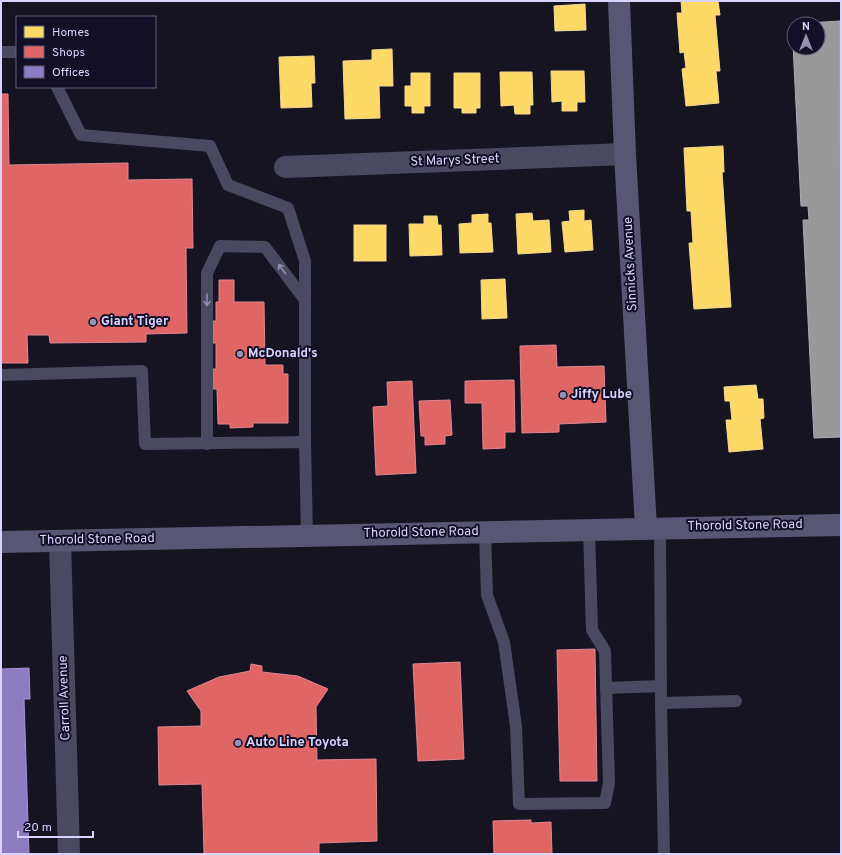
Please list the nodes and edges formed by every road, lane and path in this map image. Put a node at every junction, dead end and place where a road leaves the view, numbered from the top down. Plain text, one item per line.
1 (619, 1) edge
2 (1, 52) edge
3 (16, 52) edge
4 (58, 88) edge
5 (625, 154) junction
6 (285, 167) dead end
7 (305, 300) junction
8 (1, 375) edge
9 (305, 442) junction
10 (207, 444) junction
11 (841, 525) edge
12 (653, 528) junction
13 (589, 529) junction
14 (485, 532) junction
15 (306, 536) junction
16 (60, 541) junction
17 (1, 542) edge
18 (661, 686) junction
19 (606, 688) junction
20 (736, 701) dead end
21 (661, 704) junction
22 (69, 854) edge
23 (664, 854) edge

1 - 5 main road, Sinnicks Avenue
2 - 3 lane
4 - 7 lane
5 - 6 street, St Marys Street
5 - 12 main road, Sinnicks Avenue
7 - 9 lane
7 -> 10 lane
8 - 10 lane
9 - 10 lane
9 - 15 lane
11 - 12 main road, Thorold Stone Road
12 - 13 main road, Thorold Stone Road
12 - 18 lane
13 - 14 main road, Thorold Stone Road
13 - 19 lane
14 - 15 main road, Thorold Stone Road
14 - 19 lane
15 - 16 main road, Thorold Stone Road
16 - 17 main road, Thorold Stone Road
16 - 22 street, Carroll Avenue
18 - 19 lane
18 - 21 lane
20 - 21 lane
21 - 23 lane

